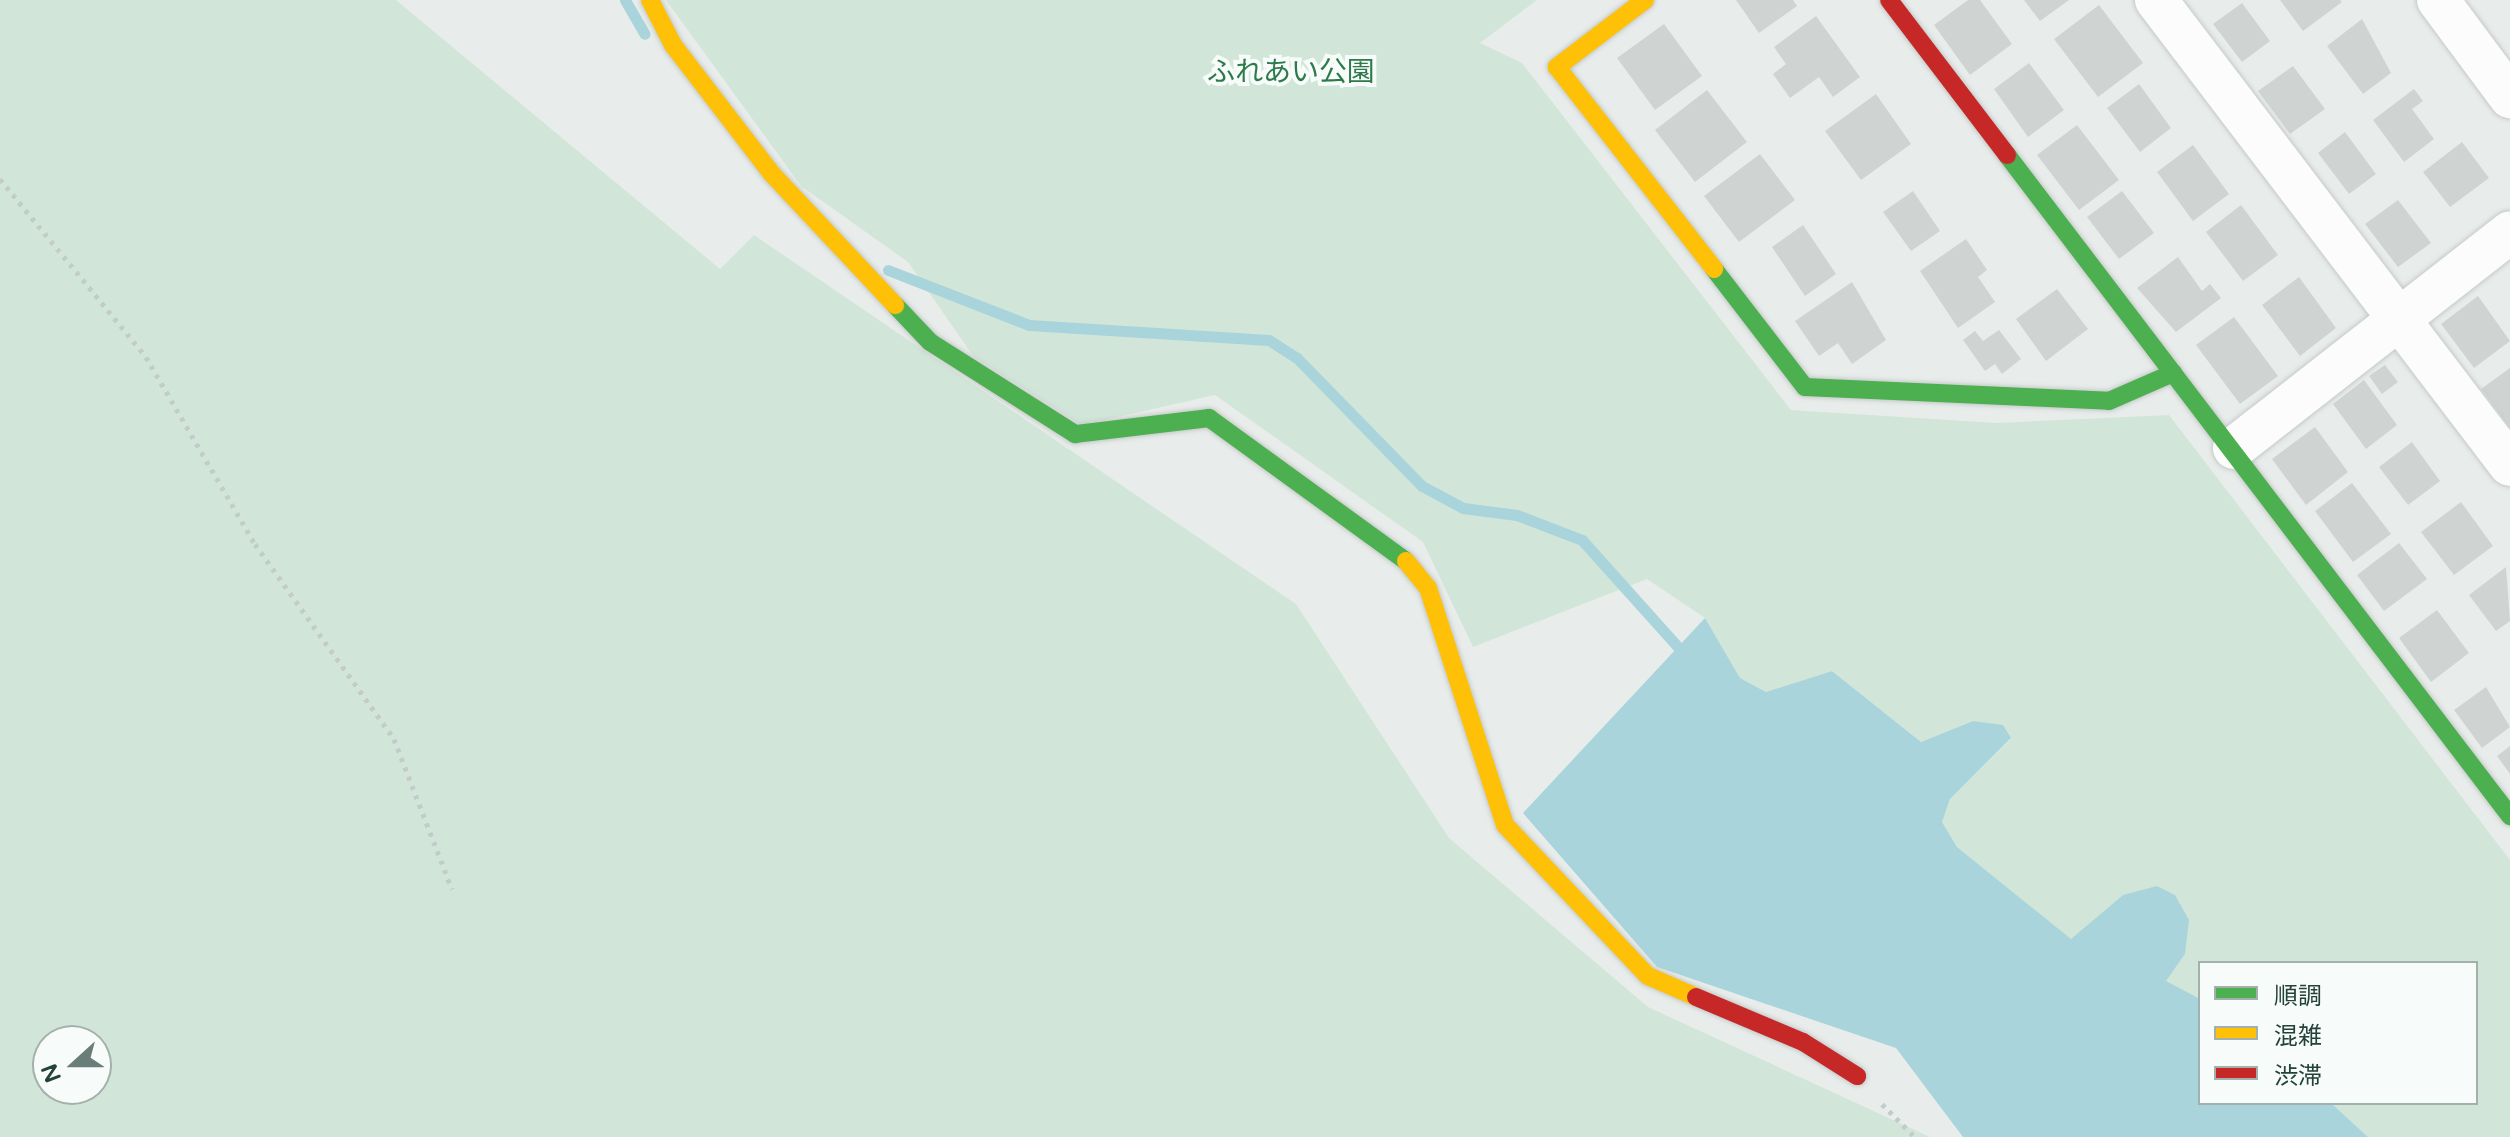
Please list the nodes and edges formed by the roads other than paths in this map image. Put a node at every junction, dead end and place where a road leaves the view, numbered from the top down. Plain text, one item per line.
1 (650, 0) edge
2 (1645, 0) edge
3 (1889, 0) edge
4 (2156, 0) edge
5 (2438, 0) edge
6 (2510, 97) edge
7 (2510, 232) edge
8 (2400, 317) junction
9 (2173, 373) junction
10 (2234, 448) junction
11 (2510, 465) edge
12 (2510, 816) edge
13 (1857, 1076) dead end

1 - 13 street
2 - 9 street
3 - 9 street
4 - 8 street
5 - 6 street
7 - 8 street
8 - 10 street
8 - 11 street
9 - 10 street
10 - 12 street

